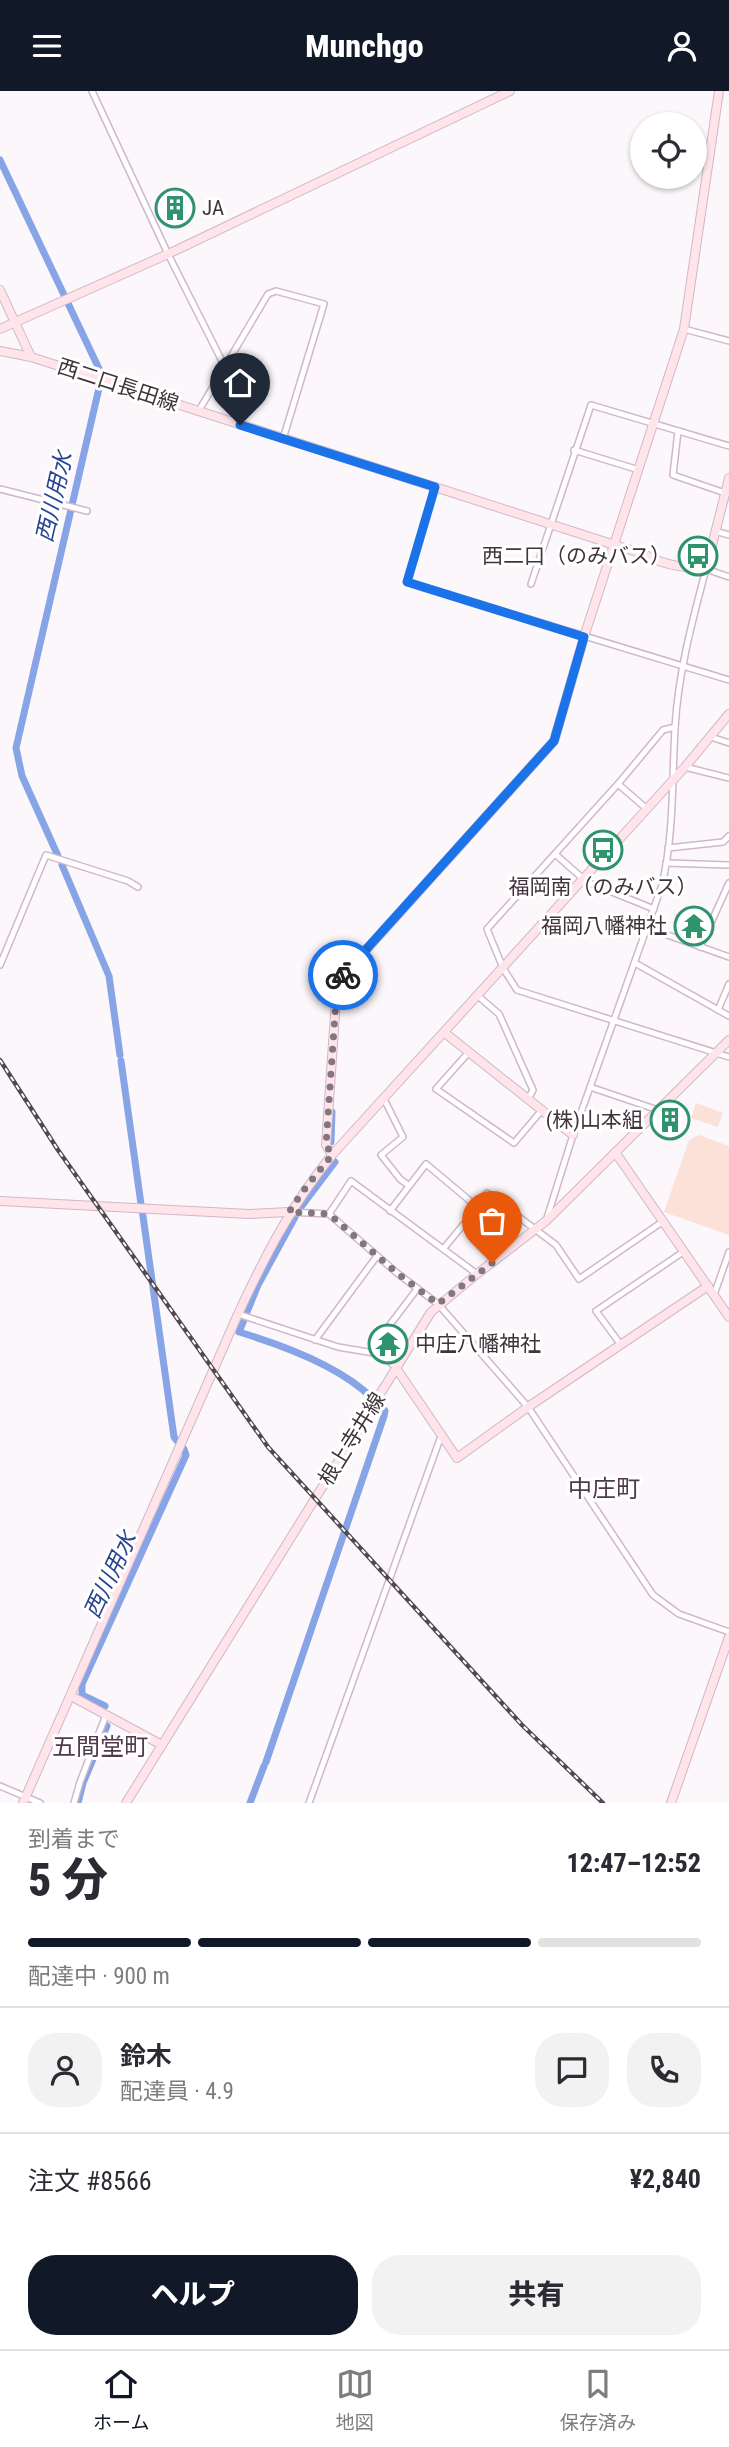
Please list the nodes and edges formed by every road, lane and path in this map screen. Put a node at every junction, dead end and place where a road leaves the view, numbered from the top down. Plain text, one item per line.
1 (92, 91) edge
2 (510, 91) edge
3 (719, 91) edge
4 (168, 254) junction
5 (0, 290) edge
6 (15, 322) junction
7 (684, 328) junction
8 (0, 329) edge
9 (729, 341) edge
10 (0, 351) edge
11 (31, 357) junction
12 (225, 366) junction
13 (198, 412) junction
14 (654, 424) junction
15 (678, 431) junction
16 (282, 439) junction
17 (729, 446) edge
18 (574, 450) junction
19 (639, 470) junction
20 (729, 478) edge
21 (435, 487) junction
22 (0, 489) edge
23 (726, 493) junction
24 (87, 511) dead end
25 (551, 524) junction
26 (715, 531) junction
27 (729, 535) edge
28 (614, 544) junction
29 (706, 569) junction
30 (729, 577) edge
31 (531, 584) dead end
32 (584, 637) junction
33 (682, 664) junction
34 (729, 680) edge
35 (729, 714) edge
36 (675, 727) junction
37 (711, 737) junction
38 (729, 743) edge
39 (685, 767) junction
40 (729, 778) edge
41 (673, 780) junction
42 (618, 784) junction
43 (647, 809) junction
44 (729, 836) edge
45 (668, 848) junction
46 (555, 854) junction
47 (666, 863) junction
48 (729, 865) edge
49 (582, 880) junction
50 (729, 883) edge
51 (138, 887) dead end
52 (654, 909) junction
53 (648, 928) junction
54 (700, 947) junction
55 (729, 957) edge
56 (635, 963) junction
57 (0, 965) edge
58 (503, 968) junction
59 (729, 984) edge
60 (478, 996) junction
61 (718, 1010) junction
62 (729, 1017) edge
63 (614, 1019) junction
64 (445, 1033) junction
65 (729, 1040) edge
66 (469, 1052) junction
67 (718, 1052) junction
68 (729, 1057) edge
69 (590, 1087) junction
70 (528, 1099) junction
71 (384, 1100) junction
72 (542, 1110) junction
73 (658, 1110) junction
74 (573, 1135) junction
75 (615, 1152) junction
76 (332, 1155) junction
77 (408, 1185) junction
78 (0, 1201) edge
79 (479, 1208) junction
80 (390, 1211) junction
81 (289, 1212) junction
82 (329, 1214) junction
83 (546, 1221) junction
84 (662, 1222) junction
85 (535, 1230) junction
86 (514, 1247) junction
87 (444, 1248) junction
88 (683, 1252) junction
89 (729, 1252) edge
90 (377, 1256) junction
91 (477, 1274) junction
92 (708, 1286) junction
93 (417, 1289) junction
94 (714, 1295) junction
95 (438, 1304) junction
96 (238, 1314) junction
97 (729, 1317) edge
98 (389, 1326) dead end
99 (315, 1340) junction
100 (621, 1345) junction
101 (396, 1369) junction
102 (528, 1407) junction
103 (441, 1436) junction
104 (729, 1632) edge
105 (729, 1637) edge
106 (71, 1696) junction
107 (106, 1715) junction
108 (162, 1745) junction
109 (0, 1786) edge
110 (24, 1800) edge
111 (40, 1803) edge
112 (74, 1803) edge
113 (126, 1803) edge
114 (309, 1803) edge
115 (671, 1803) edge

1 - 4 street
2 - 4 street
3 - 7 street
4 - 6 street
4 - 12 street
5 - 6 street
6 - 8 street
6 - 11 street
7 - 9 street
7 - 14 street
10 - 11 street, 西二口長田線
11 - 13 street, 西二口長田線
12 - 13 street
12 - 16 street
13 - 16 street, 西二口長田線
14 - 15 street
14 - 18 street
14 - 19 street
15 - 17 street
15 - 23 street
16 - 21 street, 西二口長田線
18 - 19 street
18 - 25 street
19 - 28 street
20 - 23 street
21 - 25 street, 西二口長田線
21 - 32 street
22 - 24 street
23 - 26 street
25 - 28 street, 西二口長田線
25 - 31 street
26 - 27 street
26 - 29 street
28 - 29 street, 西二口長田線
28 - 32 street
29 - 30 street
29 - 33 street
32 - 33 street
32 - 76 street
33 - 34 street
33 - 36 street
35 - 37 street
36 - 41 street
36 - 42 street
37 - 38 street
37 - 39 street
39 - 40 street
39 - 41 street
41 - 43 street
41 - 45 street
42 - 43 street
42 - 46 street
43 - 49 street
44 - 45 street
45 - 47 street
46 - 49 street
46 - 58 street
47 - 48 street
47 - 52 street
49 - 52 street
49 - 58 street
50 - 54 street
51 - 57 street
52 - 53 street
53 - 54 street
53 - 56 street
54 - 55 street
56 - 61 street
56 - 63 street
58 - 60 street
58 - 63 street
59 - 61 street
60 - 64 street
60 - 70 street
61 - 62 street
63 - 67 street
63 - 69 street
64 - 66 street
64 - 71 street
65 - 67 street, 根上寺井線
66 - 70 street
66 - 72 street
67 - 68 street
67 - 73 street, 根上寺井線
69 - 73 street
69 - 74 street
70 - 72 street
71 - 76 street
71 - 77 street
72 - 74 street
73 - 75 street, 根上寺井線
74 - 83 street
75 - 83 street, 根上寺井線
75 - 84 street
76 - 81 street
77 - 79 street
77 - 80 street
78 - 81 street
79 - 85 street
79 - 86 street
79 - 87 street
80 - 82 street
80 - 87 street
81 - 82 street
81 - 96 street
82 - 90 street
83 - 85 street, 根上寺井線
84 - 85 street
84 - 88 street
85 - 86 street, 根上寺井線
86 - 91 street, 根上寺井線
87 - 91 street
88 - 92 street
88 - 100 street
89 - 94 street
90 - 93 street
90 - 99 street
91 - 95 street, 根上寺井線
92 - 94 street
92 - 100 street
93 - 95 street
93 - 98 street
94 - 97 street
95 - 101 street, 根上寺井線
95 - 102 street
96 - 99 street
96 - 106 street
99 - 101 street
100 - 102 street
101 - 103 street
101 - 108 street, 根上寺井線
102 - 103 street
102 - 104 street
103 - 114 street
105 - 115 street
106 - 107 street
106 - 110 street
107 - 108 street
107 - 112 street
108 - 113 street, 根上寺井線
109 - 110 street
110 - 111 street

